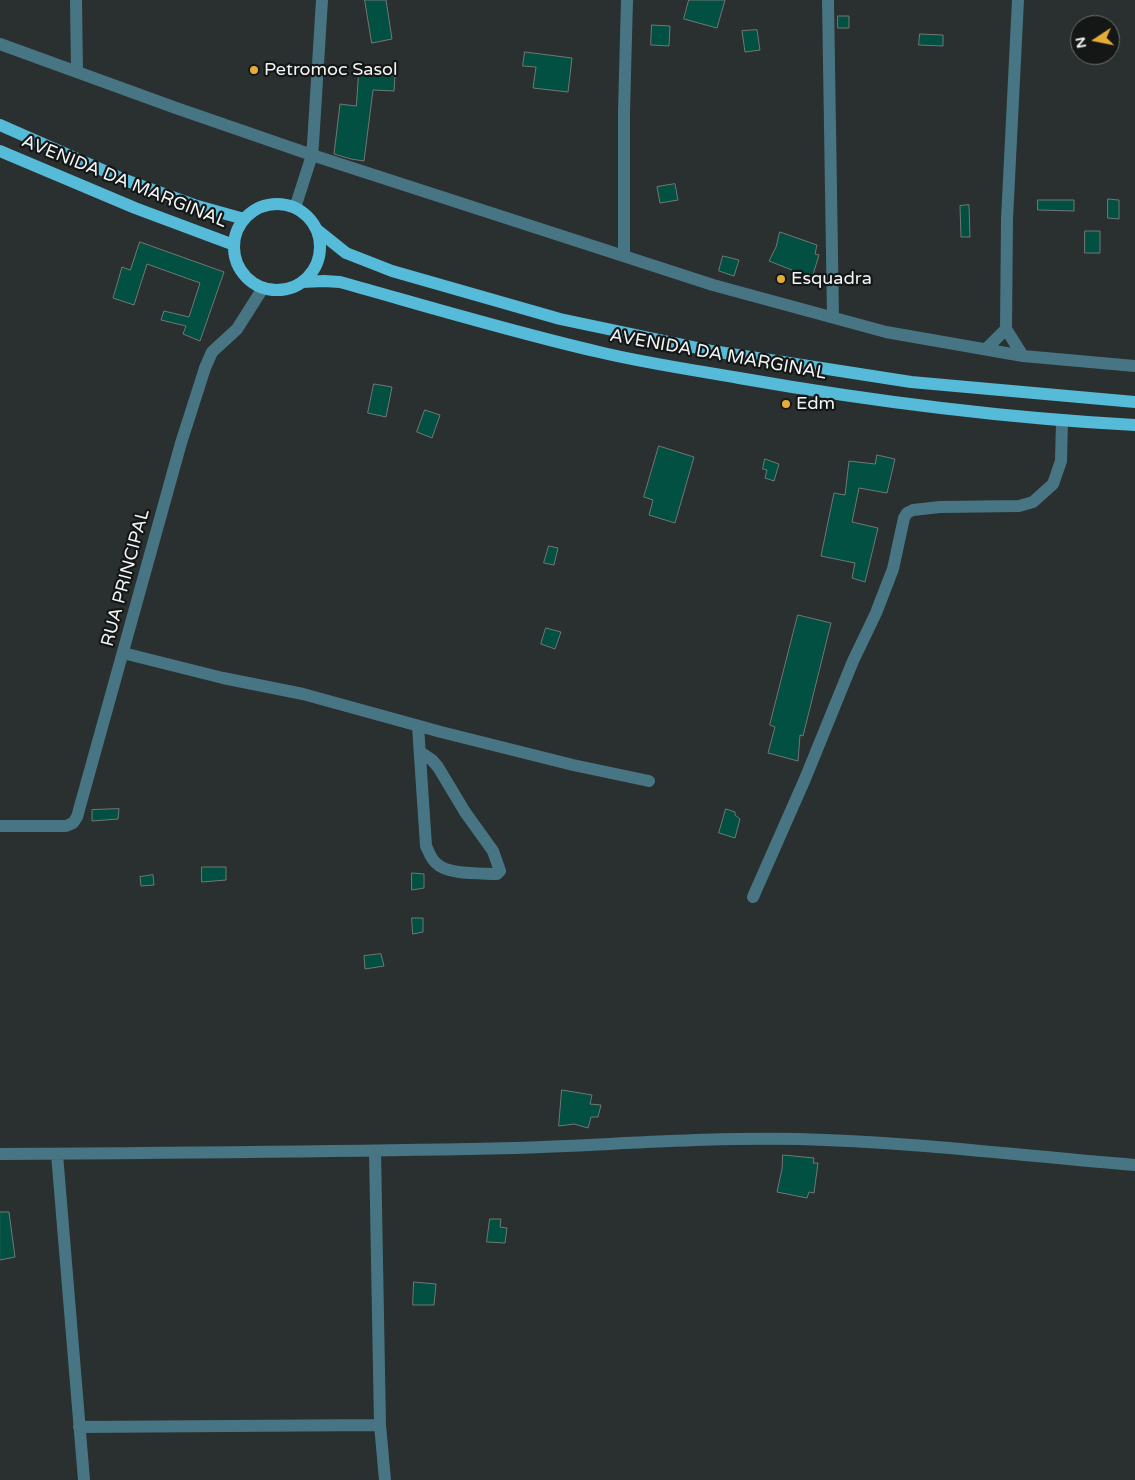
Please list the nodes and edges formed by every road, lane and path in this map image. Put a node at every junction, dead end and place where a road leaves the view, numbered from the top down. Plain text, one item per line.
1 (76, 0) edge
2 (322, 0) edge
3 (627, 0) edge
4 (828, 0) edge
5 (1018, 0) edge
6 (0, 44) edge
7 (77, 71) junction
8 (0, 125) edge
9 (0, 150) edge
10 (312, 155) junction
11 (295, 208) junction
12 (244, 219) junction
13 (316, 229) junction
14 (234, 245) junction
15 (624, 255) junction
16 (302, 282) junction
17 (263, 288) junction
18 (833, 317) junction
19 (1006, 329) junction
20 (986, 349) junction
21 (1023, 356) junction
22 (1135, 366) edge
23 (1135, 402) edge
24 (1062, 421) junction
25 (1135, 425) edge
26 (123, 653) junction
27 (418, 726) junction
28 (420, 752) junction
29 (649, 781) dead end
30 (0, 826) edge
31 (754, 897) dead end
32 (375, 1151) junction
33 (0, 1154) edge
34 (57, 1154) junction
35 (1135, 1165) edge
36 (380, 1425) junction
37 (79, 1427) junction
38 (84, 1480) edge
39 (385, 1480) edge

1 - 7 street
2 - 10 street
3 - 15 street
4 - 18 street
5 - 19 street
6 - 7 street
7 - 10 street
8 - 12 main road, AVENIDA DA MARGINAL
9 - 14 main road, AVENIDA DA MARGINAL
10 - 11 street
10 - 15 street
11 - 12 main road
11 - 13 main road
12 - 14 main road
13 - 16 main road
13 - 23 main road, AVENIDA DA MARGINAL
14 - 17 main road
15 - 18 street
16 - 17 main road
16 - 24 main road, AVENIDA DA MARGINAL
17 - 26 street, RUA PRINCIPAL
18 - 20 street
19 - 20 street
19 - 21 street
20 - 21 street
21 - 22 street
24 - 25 main road, AVENIDA DA MARGINAL
24 - 31 street
26 - 27 street
26 - 30 street, RUA PRINCIPAL
27 - 28 street
27 - 29 street
28 - 28 street
32 - 34 street
32 - 35 street
32 - 36 street
33 - 34 street
34 - 37 street
36 - 37 street
36 - 39 street
37 - 38 street

